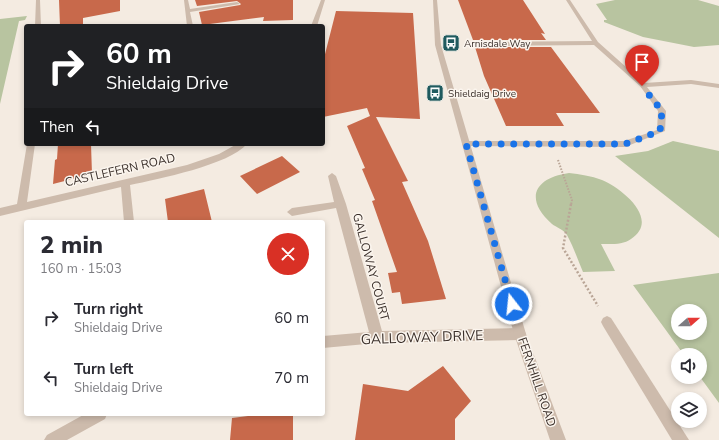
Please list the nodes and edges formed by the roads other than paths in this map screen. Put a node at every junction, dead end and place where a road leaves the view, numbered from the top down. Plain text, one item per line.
1 (38, 0) edge
2 (186, 0) edge
3 (323, 0) edge
4 (435, 0) edge
5 (568, 0) edge
6 (237, 4) dead end
7 (188, 11) junction
8 (38, 24) edge
9 (190, 24) edge
10 (315, 24) edge
11 (596, 43) junction
12 (470, 44) dead end
13 (642, 86) junction
14 (719, 86) edge
15 (466, 144) junction
16 (31, 146) edge
17 (240, 146) edge
18 (332, 176) dead end
19 (125, 184) junction
20 (341, 204) junction
21 (21, 207) junction
22 (0, 212) edge
23 (292, 212) dead end
24 (129, 220) edge
25 (607, 322) road end
26 (520, 334) junction
27 (377, 336) junction
28 (325, 342) edge
29 (96, 416) edge
30 (52, 440) edge
31 (558, 440) edge
32 (681, 440) edge

1 - 8 street
2 - 7 street
3 - 10 street
4 - 15 street, FERNHILL ROAD
5 - 11 street
6 - 7 street
7 - 9 street
11 - 12 street
11 - 13 street
13 - 14 street
13 - 15 street
15 - 26 street, FERNHILL ROAD
16 - 21 street
17 - 19 street, CASTLEFERN ROAD
18 - 20 street, GALLOWAY COURT
19 - 21 street, CASTLEFERN ROAD
19 - 24 street
20 - 23 street, GALLOWAY COURT
20 - 27 street, GALLOWAY COURT
21 - 22 street, CASTLEFERN ROAD
25 - 32 street
26 - 27 street, GALLOWAY DRIVE
26 - 31 street, FERNHILL ROAD
27 - 28 street, GALLOWAY DRIVE
29 - 30 street

